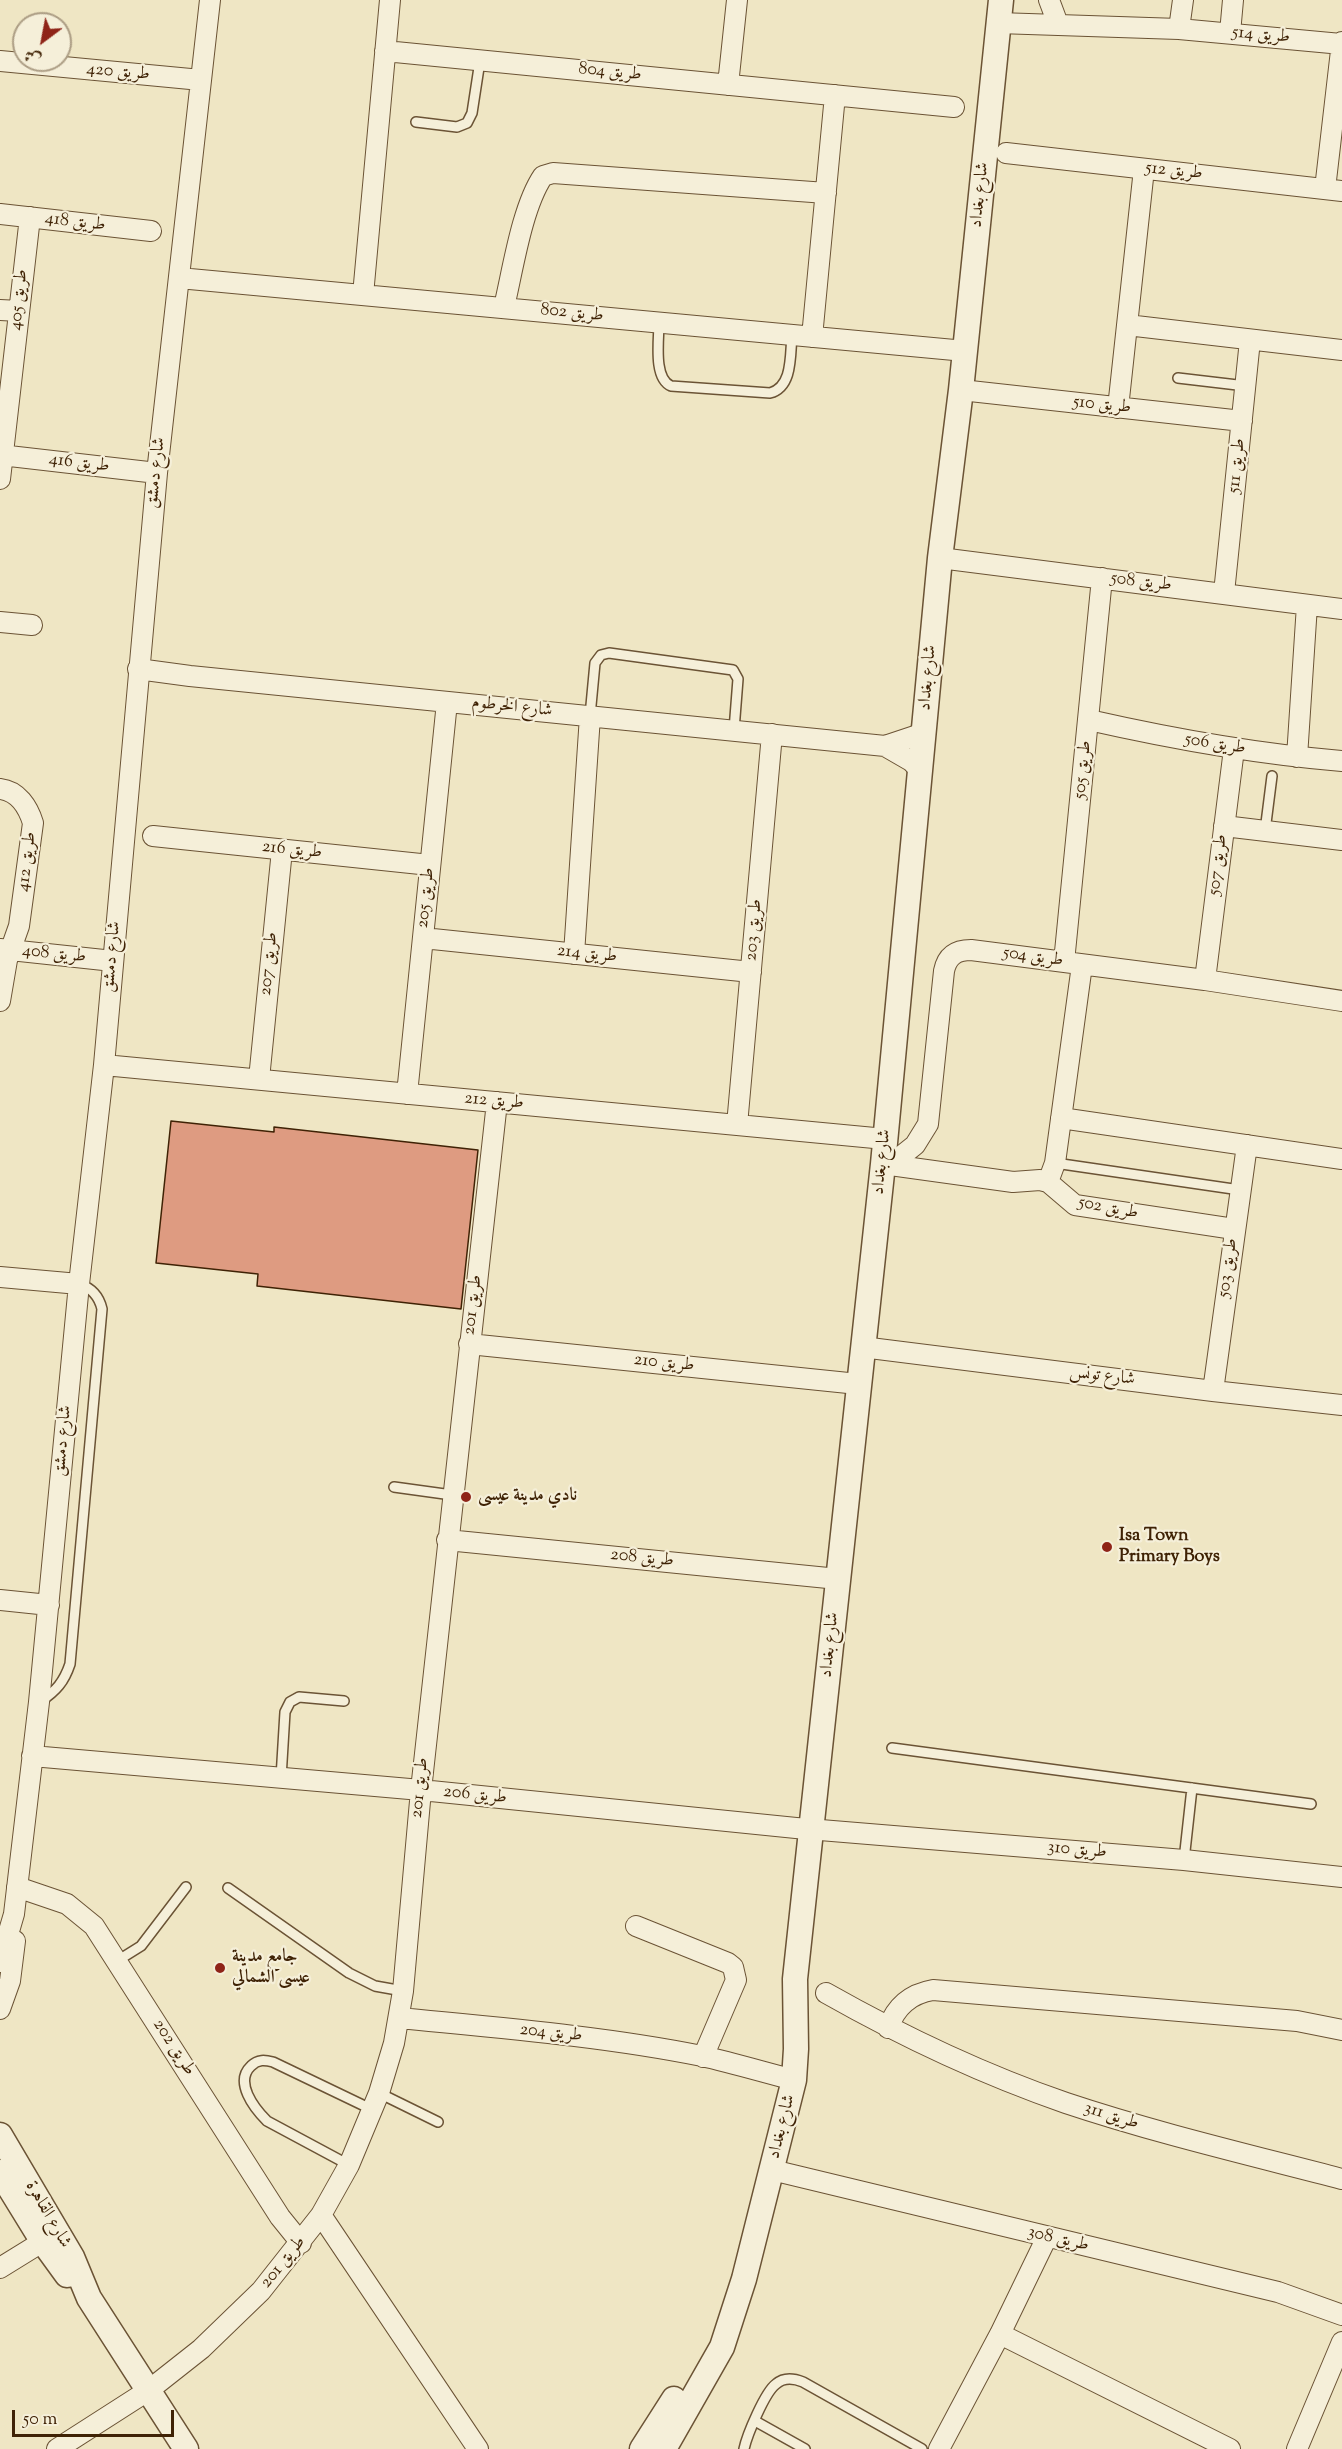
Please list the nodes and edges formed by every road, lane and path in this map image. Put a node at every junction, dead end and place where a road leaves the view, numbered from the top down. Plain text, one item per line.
1 (210, 0) edge
2 (390, 0) edge
3 (737, 0) edge
4 (1049, 0) edge
5 (1183, 0) edge
6 (1233, 0) edge
7 (1000, 11) edge
8 (1058, 24) junction
9 (1179, 29) junction
10 (1230, 33) junction
11 (1342, 43) edge
12 (385, 51) junction
13 (0, 61) edge
14 (480, 61) junction
15 (201, 80) junction
16 (728, 85) junction
17 (836, 95) junction
18 (954, 107) dead end
19 (416, 122) dead end
20 (1006, 153) dead end
21 (1144, 169) junction
22 (1333, 190) edge
23 (826, 193) junction
24 (0, 214) edge
25 (30, 217) junction
26 (151, 231) dead end
27 (179, 278) junction
28 (363, 295) junction
29 (504, 307) junction
30 (10, 310) edge
31 (659, 322) junction
32 (1127, 325) junction
33 (802, 336) junction
34 (1250, 340) junction
35 (1342, 350) edge
36 (965, 351) junction
37 (1178, 378) dead end
38 (1246, 386) junction
39 (961, 390) junction
40 (1118, 408) junction
41 (1242, 421) junction
42 (1, 455) edge
43 (157, 473) junction
44 (0, 479) edge
45 (940, 558) junction
46 (1102, 578) junction
47 (1224, 593) junction
48 (1307, 605) junction
49 (1342, 609) edge
50 (0, 622) edge
51 (32, 625) dead end
52 (138, 669) junction
53 (447, 702) junction
54 (590, 716) junction
55 (1089, 720) junction
56 (734, 730) junction
57 (924, 733) junction
58 (772, 734) junction
59 (885, 746) junction
60 (1234, 749) junction
61 (1298, 757) junction
62 (1342, 761) edge
63 (921, 771) junction
64 (1272, 776) dead end
65 (0, 789) edge
66 (1224, 826) junction
67 (1265, 831) junction
68 (153, 836) dead end
69 (1342, 840) edge
70 (282, 850) junction
71 (430, 865) junction
72 (423, 938) junction
73 (6, 950) edge
74 (574, 954) junction
75 (112, 960) junction
76 (1073, 963) junction
77 (751, 972) junction
78 (1204, 980) junction
79 (0, 1000) edge
80 (1342, 1001) edge
81 (104, 1065) junction
82 (259, 1079) junction
83 (407, 1094) junction
84 (497, 1102) junction
85 (1061, 1118) junction
86 (737, 1125) junction
87 (885, 1139) junction
88 (1247, 1145) junction
89 (1342, 1159) edge
90 (1055, 1163) junction
91 (886, 1165) junction
92 (1048, 1182) junction
93 (1240, 1190) junction
94 (1234, 1229) junction
95 (0, 1277) edge
96 (79, 1284) junction
97 (470, 1344) junction
98 (862, 1347) junction
99 (858, 1384) junction
100 (1213, 1391) junction
101 (1342, 1405) edge
102 (394, 1487) dead end
103 (452, 1495) junction
104 (447, 1540) junction
105 (837, 1579) junction
106 (0, 1600) edge
107 (49, 1605) junction
108 (344, 1701) dead end
109 (39, 1702) junction
110 (892, 1748) dead end
111 (32, 1756) junction
112 (281, 1778) junction
113 (1192, 1788) junction
114 (420, 1790) junction
115 (1311, 1804) dead end
116 (811, 1829) junction
117 (1184, 1860) junction
118 (1342, 1877) edge
119 (17, 1887) junction
120 (186, 1887) dead end
121 (228, 1888) dead end
122 (14, 1914) junction
123 (636, 1926) dead end
124 (117, 1961) junction
125 (0, 1962) edge
126 (403, 1991) junction
127 (826, 1993) dead end
128 (0, 2009) edge
129 (399, 2018) junction
130 (888, 2028) junction
131 (1342, 2030) edge
132 (703, 2057) junction
133 (794, 2080) junction
134 (376, 2102) junction
135 (438, 2121) dead end
136 (0, 2135) edge
137 (349, 2165) junction
138 (772, 2170) junction
139 (0, 2172) edge
140 (1342, 2179) edge
141 (321, 2215) junction
142 (50, 2237) junction
143 (1047, 2237) junction
144 (301, 2243) junction
145 (0, 2268) edge
146 (1342, 2315) edge
147 (732, 2316) junction
148 (1000, 2334) junction
149 (1342, 2342) edge
150 (149, 2390) junction
151 (755, 2421) junction
152 (57, 2449) edge
153 (186, 2449) edge
154 (478, 2449) edge
155 (642, 2449) edge
156 (664, 2449) edge
157 (744, 2449) edge
158 (805, 2449) edge
159 (922, 2449) edge
160 (939, 2449) edge
161 (1230, 2449) edge
162 (1297, 2449) edge

1 - 15 street, شارع دمشق
2 - 12 street
3 - 16 street
4 - 8 street
5 - 9 street
6 - 10 street
7 - 8 street, طريق 514
7 - 36 street, شارع بغداد
8 - 9 street, طريق 514
9 - 10 street, طريق 514
10 - 11 street, طريق 514
11 - 22 street
12 - 14 street, طريق 804
12 - 28 street
13 - 15 street, طريق 420
14 - 16 street, طريق 804
14 - 19 lane
15 - 27 street, شارع دمشق
16 - 17 street, طريق 804
17 - 18 street, طريق 804
17 - 23 street
20 - 21 street, طريق 512
21 - 22 street, طريق 512
21 - 32 street
23 - 29 street
23 - 33 street
24 - 25 street, طريق 418
25 - 26 street, طريق 418
25 - 30 street, طريق 405
27 - 28 street, طريق 802
27 - 43 street, شارع دمشق
28 - 29 street, طريق 802
29 - 31 street, طريق 802
30 - 42 street, طريق 405
31 - 33 street, طريق 802
31 - 33 lane
32 - 34 street
32 - 40 street
33 - 36 street, طريق 802
34 - 35 street
34 - 38 street, طريق 511
36 - 39 street, شارع بغداد
37 - 38 lane
38 - 41 street, طريق 511
39 - 40 street, طريق 510
39 - 45 street, شارع بغداد
40 - 41 street, طريق 510
41 - 47 street, طريق 511
42 - 43 street, طريق 416
42 - 44 street, طريق 405
43 - 52 street, شارع دمشق
45 - 46 street, طريق 508
45 - 57 street, شارع بغداد
46 - 47 street, طريق 508
46 - 55 street, طريق 505
47 - 48 street, طريق 508
48 - 49 street, طريق 508
48 - 61 street
50 - 51 street
52 - 53 street, شارع الخرطوم
52 - 75 street, شارع دمشق
53 - 54 street, شارع الخرطوم
53 - 71 street, طريق 205
54 - 56 street, شارع الخرطوم
54 - 56 lane
54 - 74 street
55 - 60 street, طريق 506
55 - 76 street, طريق 505
56 - 58 street, شارع الخرطوم
57 - 59 street, شارع الخرطوم
57 - 63 street, شارع بغداد
58 - 59 street, شارع الخرطوم
58 - 77 street, طريق 203
59 - 63 street, شارع الخرطوم
60 - 61 street, طريق 506
60 - 66 street, طريق 507
61 - 62 street, طريق 506
63 - 87 street, شارع بغداد
64 - 67 lane
65 - 73 street, طريق 412
66 - 67 street
66 - 78 street, طريق 507
67 - 69 street
68 - 70 street, طريق 216
70 - 71 street, طريق 216
70 - 82 street, طريق 207
71 - 72 street, طريق 205
72 - 74 street, طريق 214
72 - 83 street, طريق 205
73 - 75 street, طريق 408
73 - 79 street, طريق 408
74 - 77 street, طريق 214
75 - 81 street, شارع دمشق
76 - 78 street, طريق 504
76 - 85 street
76 - 91 street, طريق 504
77 - 86 street, طريق 203
78 - 80 street, طريق 504
81 - 82 street, طريق 212
81 - 96 street, شارع دمشق
82 - 83 street, طريق 212
83 - 84 street, طريق 212
84 - 86 street, طريق 212
84 - 97 street, طريق 201
85 - 88 street
85 - 90 street
86 - 87 street, طريق 212
87 - 91 street, شارع بغداد
88 - 89 street
88 - 93 street, طريق 503
90 - 92 street
90 - 93 lane
91 - 92 street
91 - 98 street, شارع بغداد
92 - 94 street, طريق 502
93 - 94 street, طريق 503
94 - 100 street, طريق 503
95 - 96 street
96 - 107 street, شارع دمشق
96 - 109 lane
97 - 99 street, طريق 210
97 - 103 street, طريق 201
98 - 99 street, شارع بغداد
98 - 100 street, شارع تونس
99 - 105 street, شارع بغداد
100 - 101 street, شارع تونس
102 - 103 lane
103 - 104 street, طريق 201
104 - 105 street, طريق 208
104 - 114 street, طريق 201
105 - 116 street, شارع بغداد
106 - 107 street
107 - 109 street, شارع دمشق
108 - 112 lane
109 - 111 street, شارع دمشق
110 - 113 lane
111 - 112 street, طريق 206
111 - 119 street, شارع دمشق
112 - 114 street, طريق 206
113 - 115 lane
113 - 117 lane
114 - 116 street, طريق 206
114 - 126 street, طريق 201
116 - 117 street, طريق 310
116 - 133 street, شارع بغداد
117 - 118 street, طريق 310
119 - 122 street, شارع دمشق
119 - 124 street, طريق 202
120 - 124 lane
121 - 126 lane
122 - 125 street, شارع دمشق
122 - 128 street, شارع دمشق
123 - 132 street
124 - 144 street, طريق 202
126 - 129 street, طريق 201
127 - 130 street, طريق 311
129 - 132 street, طريق 204
129 - 134 street, طريق 201
130 - 131 street
130 - 140 street, طريق 311
132 - 133 street, طريق 204
133 - 138 street, شارع بغداد
134 - 135 lane
134 - 137 street, طريق 201
134 - 137 lane
136 - 142 street, شارع القاهرة
137 - 141 street, طريق 201
138 - 143 street, طريق 308
138 - 147 street, شارع بغداد
139 - 142 street, شارع القاهرة
141 - 144 street, طريق 201
141 - 154 street
142 - 145 street
142 - 150 street, شارع القاهرة
143 - 146 street, طريق 308
143 - 148 street
144 - 150 street, طريق 201
147 - 155 street, شارع بغداد
147 - 156 street, شارع بغداد
148 - 160 street
148 - 161 street
149 - 162 street
150 - 152 street, طريق 201
150 - 153 street, شارع القاهرة
151 - 157 lane
151 - 158 lane
151 - 159 lane

